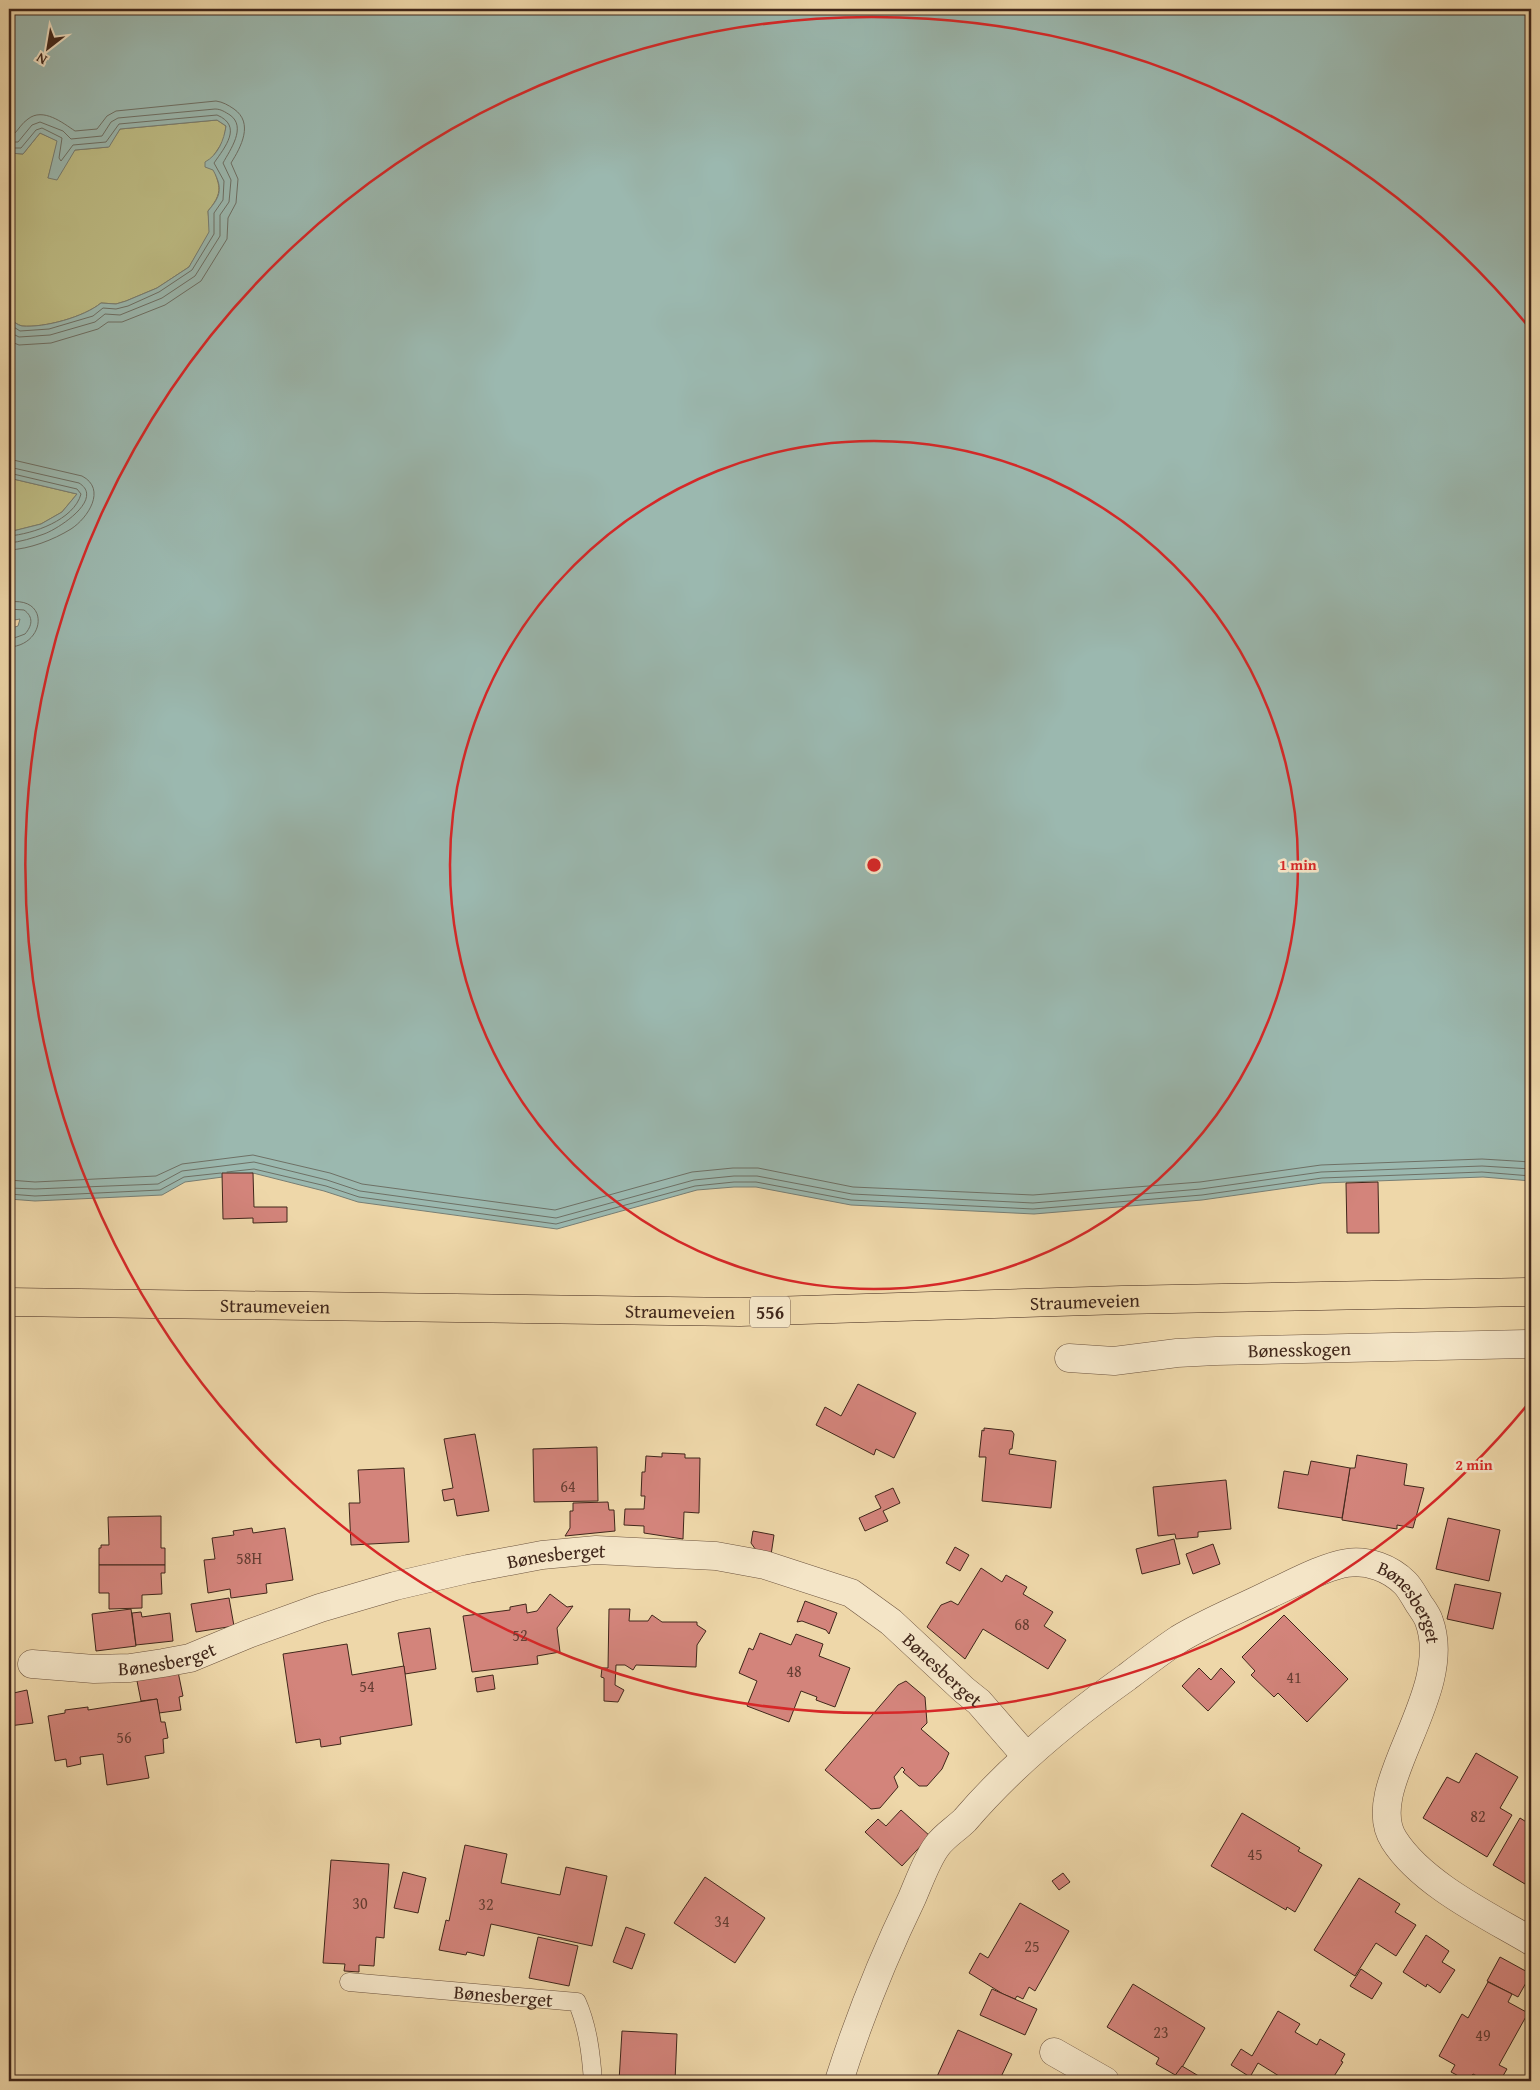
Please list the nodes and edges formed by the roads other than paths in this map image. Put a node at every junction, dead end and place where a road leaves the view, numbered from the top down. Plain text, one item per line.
1 (1531, 1292) edge
2 (9, 1302) edge
3 (1531, 1344) edge
4 (1069, 1358) dead end
5 (32, 1664) dead end
6 (1026, 1756) junction
7 (1531, 1941) edge
8 (349, 1982) dead end
9 (1054, 2052) dead end
10 (593, 2081) edge
11 (839, 2081) edge
12 (1106, 2081) edge

1 - 2 main road, Straumeveien / 556
3 - 4 street, Bønesskogen
5 - 6 street, Bønesberget
6 - 7 street, Bønesberget
6 - 11 street, Bønesberget
8 - 10 lane, Bønesberget
9 - 12 street

